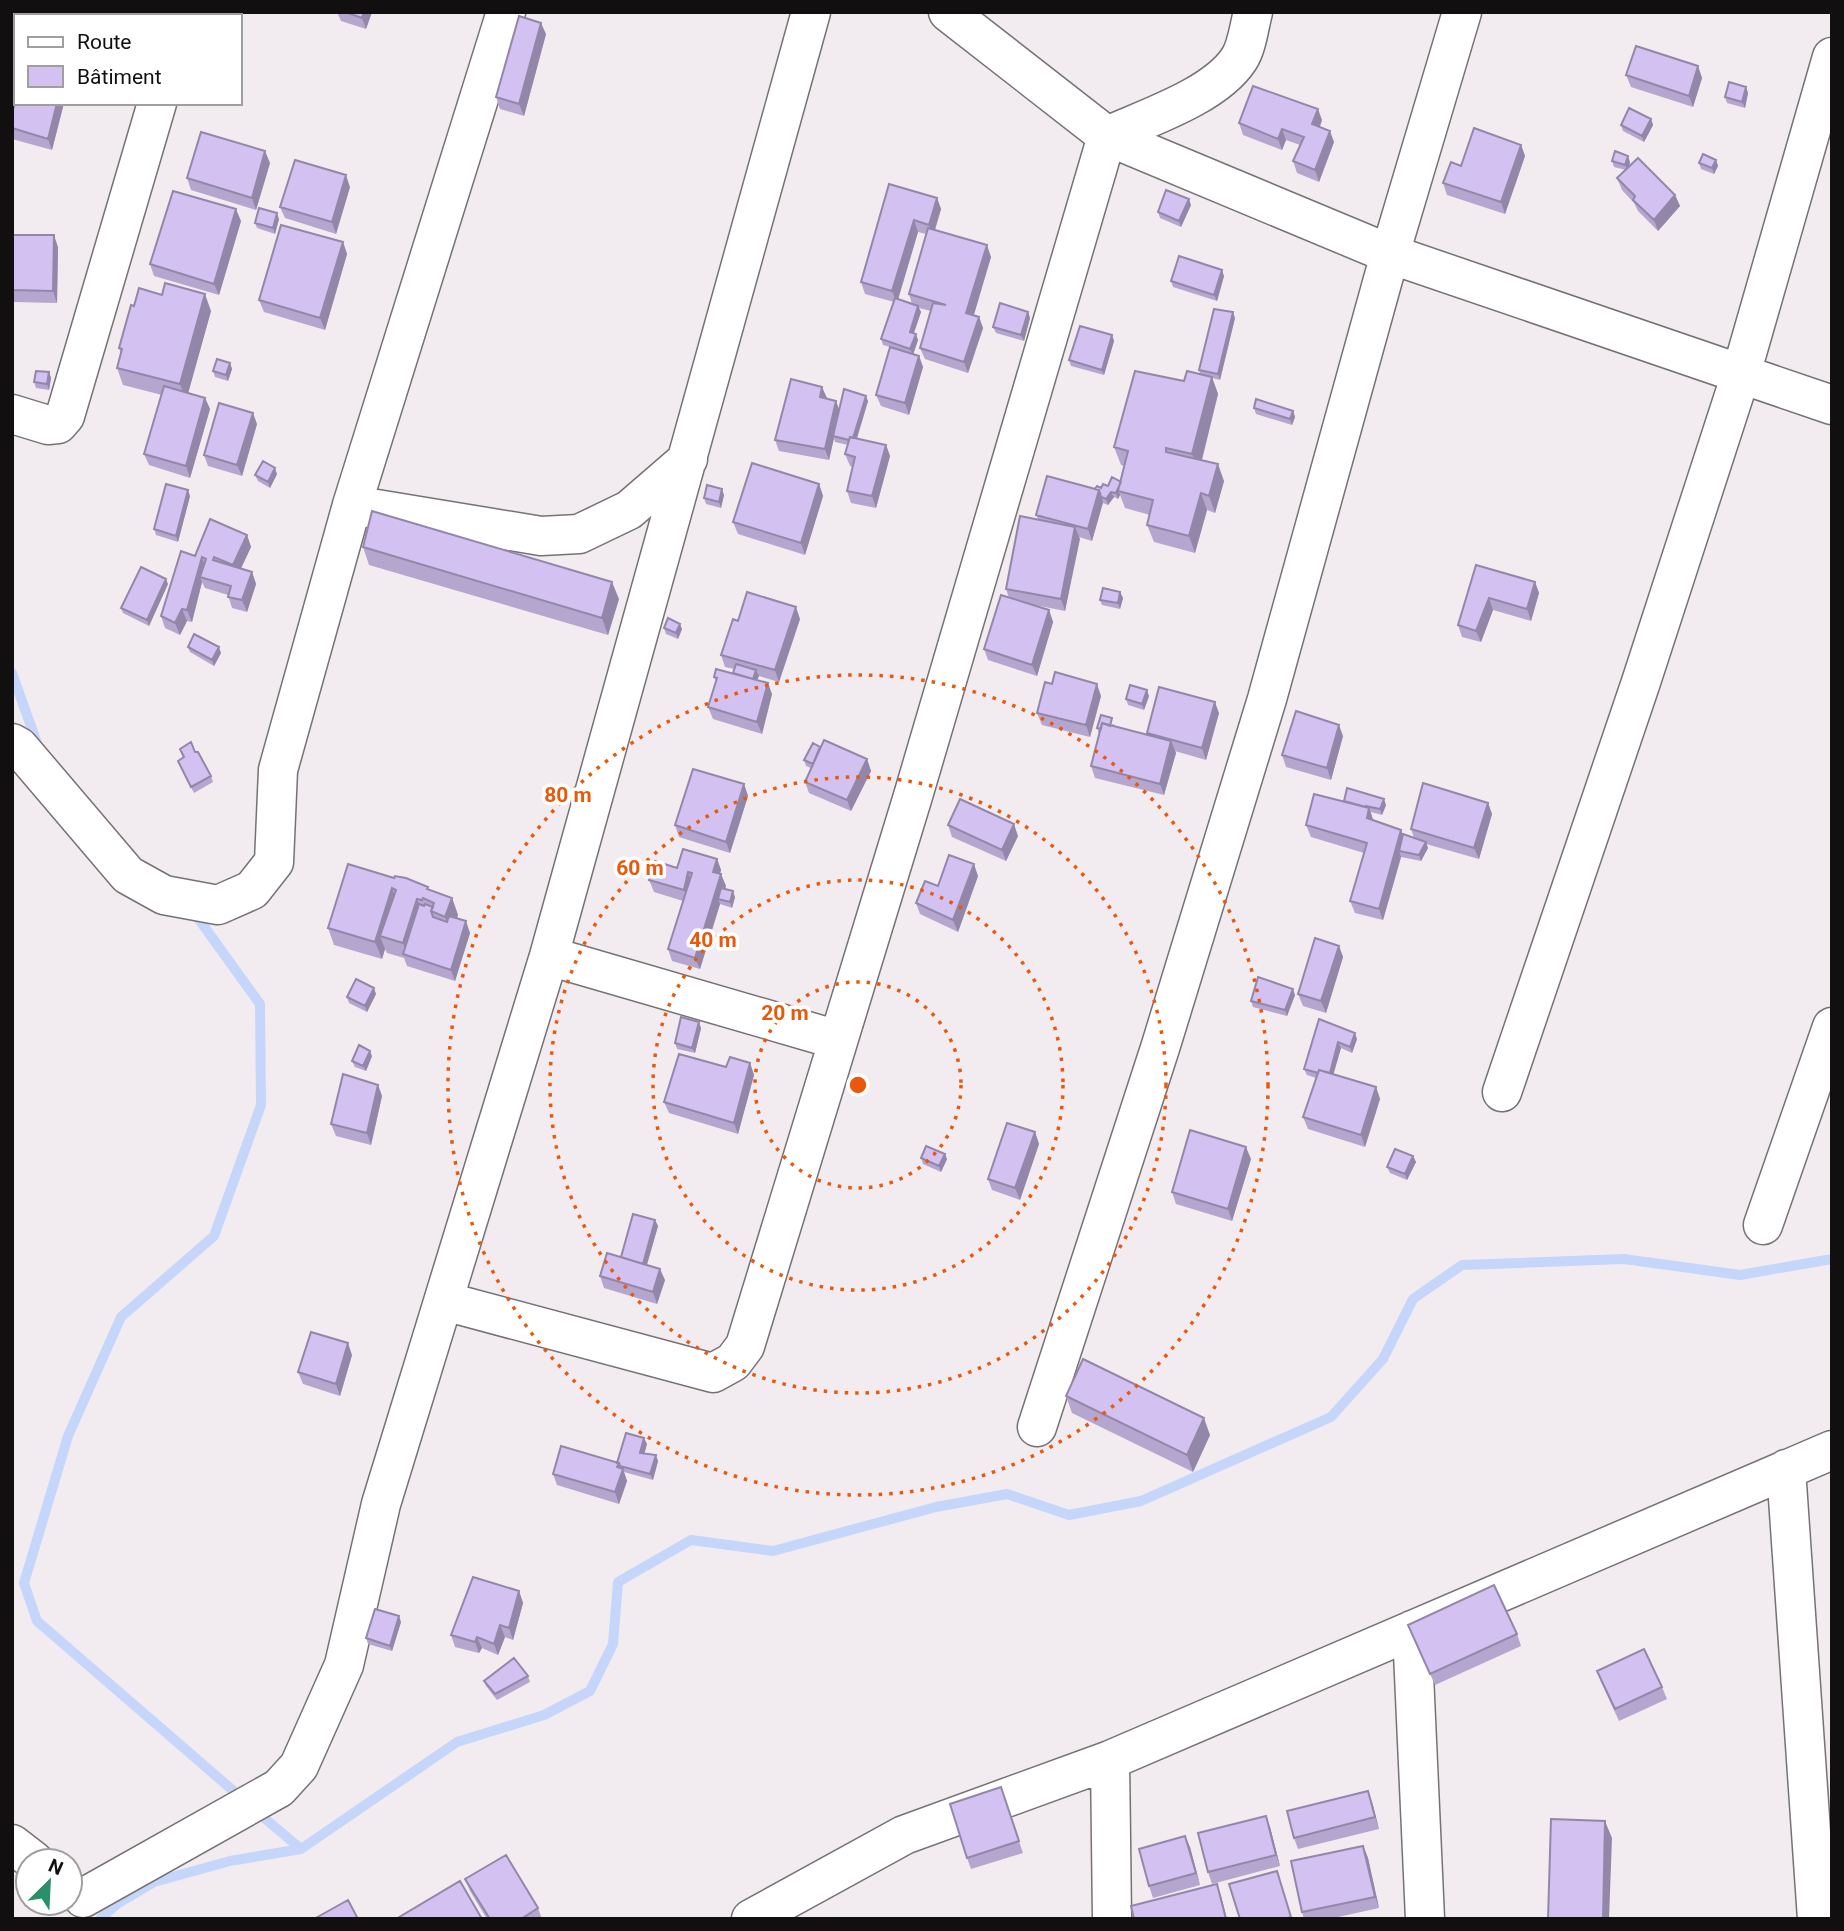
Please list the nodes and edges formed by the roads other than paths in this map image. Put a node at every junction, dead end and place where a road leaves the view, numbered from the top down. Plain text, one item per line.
1 (506, 12) edge
2 (811, 12) edge
3 (948, 12) edge
4 (1253, 12) edge
5 (1462, 12) edge
6 (1832, 57) edge
7 (156, 105) edge
8 (1107, 136) junction
9 (1390, 254) junction
10 (1741, 374) junction
11 (1832, 405) edge
12 (12, 414) edge
13 (688, 459) junction
14 (352, 505) junction
15 (12, 743) edge
16 (549, 956) junction
17 (1832, 1027) edge
18 (838, 1040) junction
19 (1503, 1091) dead end
20 (1763, 1225) dead end
21 (444, 1301) junction
22 (1037, 1427) dead end
23 (1832, 1450) edge
24 (1786, 1469) junction
25 (1412, 1630) junction
26 (1110, 1760) junction
27 (87, 1902) edge
28 (785, 1910) edge
29 (751, 1919) edge
30 (1112, 1919) edge
31 (1425, 1919) edge
32 (1816, 1919) edge

1 - 14 street
2 - 13 street
3 - 8 street
4 - 8 street
5 - 9 street
6 - 10 street
7 - 12 street
8 - 9 street
8 - 18 street
9 - 10 street
9 - 22 street
10 - 11 street
10 - 19 street
13 - 14 street
13 - 16 street
14 - 15 street
16 - 18 street
16 - 21 street
17 - 20 street
18 - 21 street
21 - 27 street
23 - 24 street
24 - 25 street
24 - 32 street
25 - 26 street
25 - 31 street
26 - 28 street
26 - 30 street
28 - 29 street

